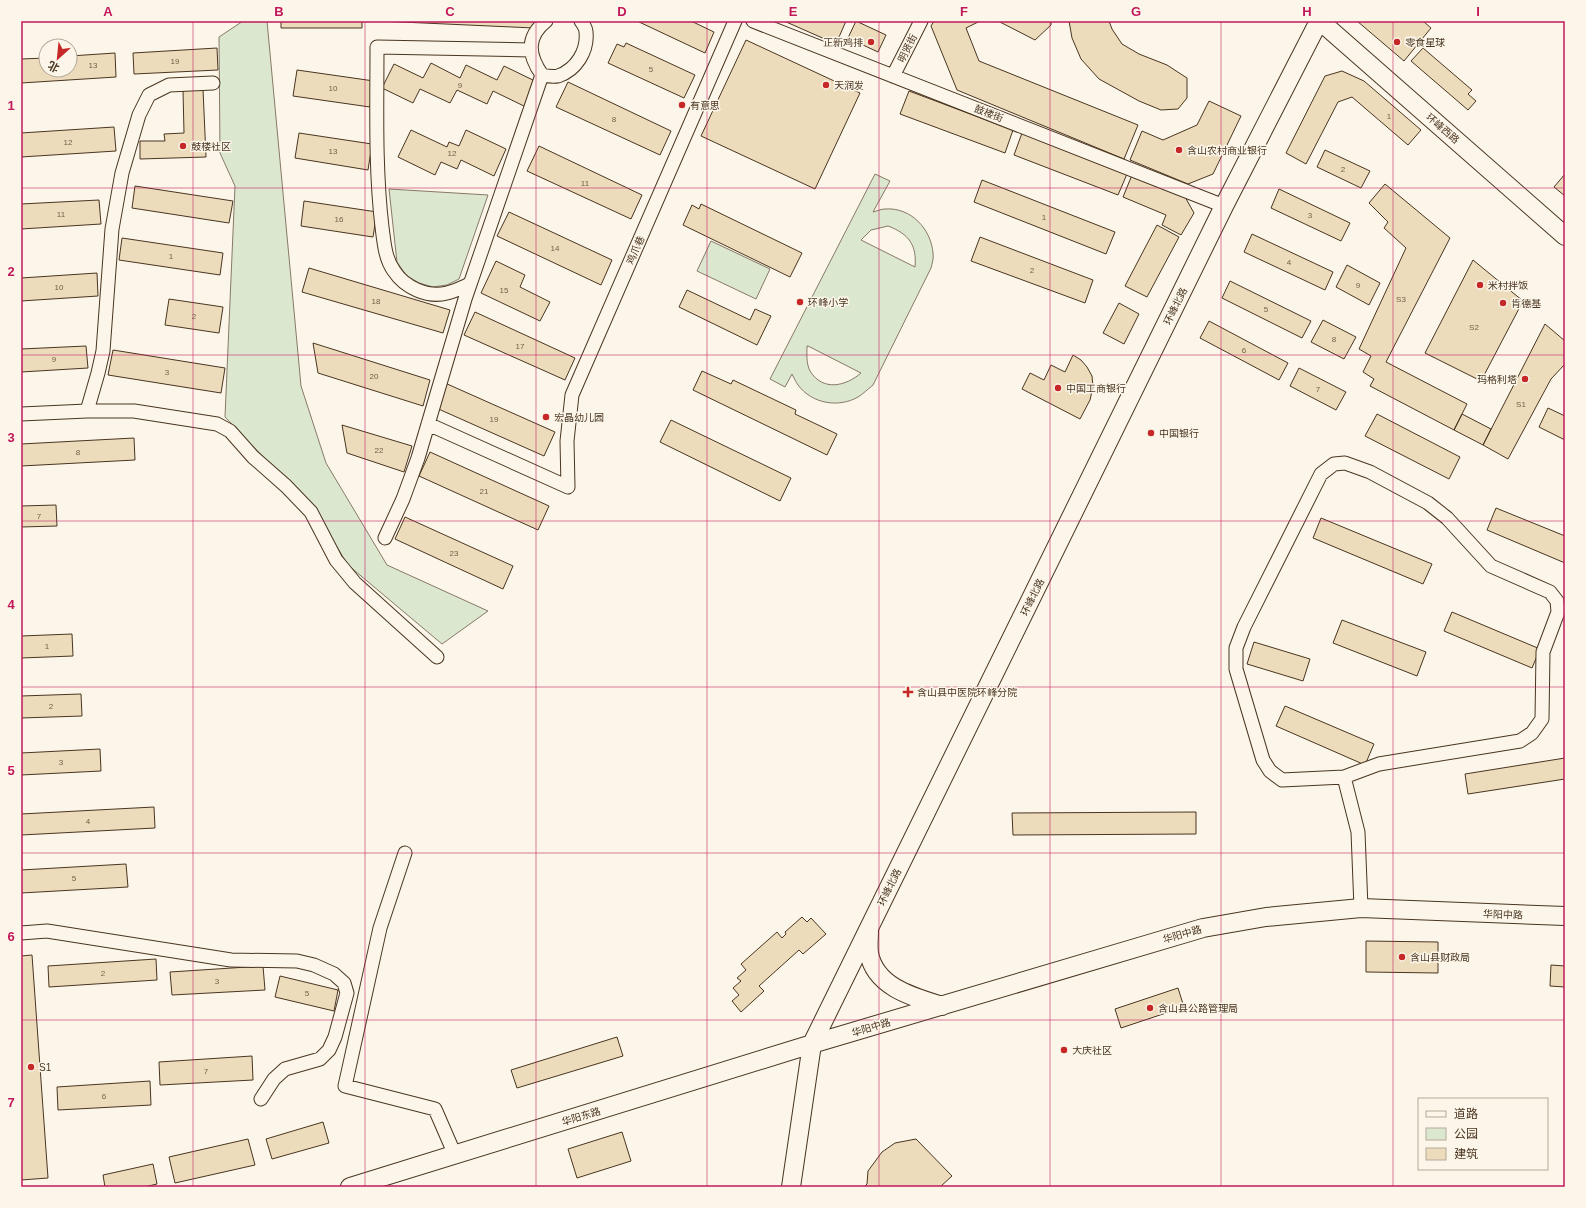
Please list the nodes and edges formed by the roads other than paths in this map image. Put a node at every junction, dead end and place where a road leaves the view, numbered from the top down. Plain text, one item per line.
1 (546, 21) edge
2 (581, 21) edge
3 (735, 21) edge
4 (752, 21) edge
5 (921, 21) edge
6 (1320, 21) edge
7 (531, 50) junction
8 (542, 75) junction
9 (893, 76) junction
10 (213, 83) dead end
11 (1224, 206) junction
12 (1565, 236) edge
13 (470, 284) junction
14 (87, 411) junction
15 (21, 414) edge
16 (428, 424) junction
17 (385, 538) dead end
18 (437, 657) dead end
19 (1344, 776) junction
20 (405, 853) dead end
21 (1361, 908) junction
22 (1565, 916) edge
23 (869, 929) junction
24 (21, 932) edge
25 (942, 1006) junction
26 (812, 1044) junction
27 (261, 1099) dead end
28 (455, 1155) junction
29 (350, 1187) edge
30 (791, 1187) edge

1 - 7 street
2 - 8 street
3 - 16 street, 鸡爪巷
4 - 9 street, 鼓楼街
5 - 9 street, 明贤街
6 - 11 main road, 环峰北路
6 - 12 main road, 环峰西路
7 - 8 street
7 - 13 street
8 - 13 street
9 - 11 street, 鼓楼街
10 - 14 street
11 - 23 main road, 环峰北路
13 - 16 street
14 - 15 street
14 - 18 street
16 - 17 street
19 - 19 street
19 - 21 street
20 - 28 street
21 - 22 main road, 华阳中路
21 - 25 main road, 华阳中路
23 - 25 main road
23 - 26 main road, 环峰北路
24 - 27 street
25 - 26 main road, 华阳中路
26 - 28 main road, 华阳东路
26 - 30 main road, 环峰北路
28 - 29 main road, 华阳东路

